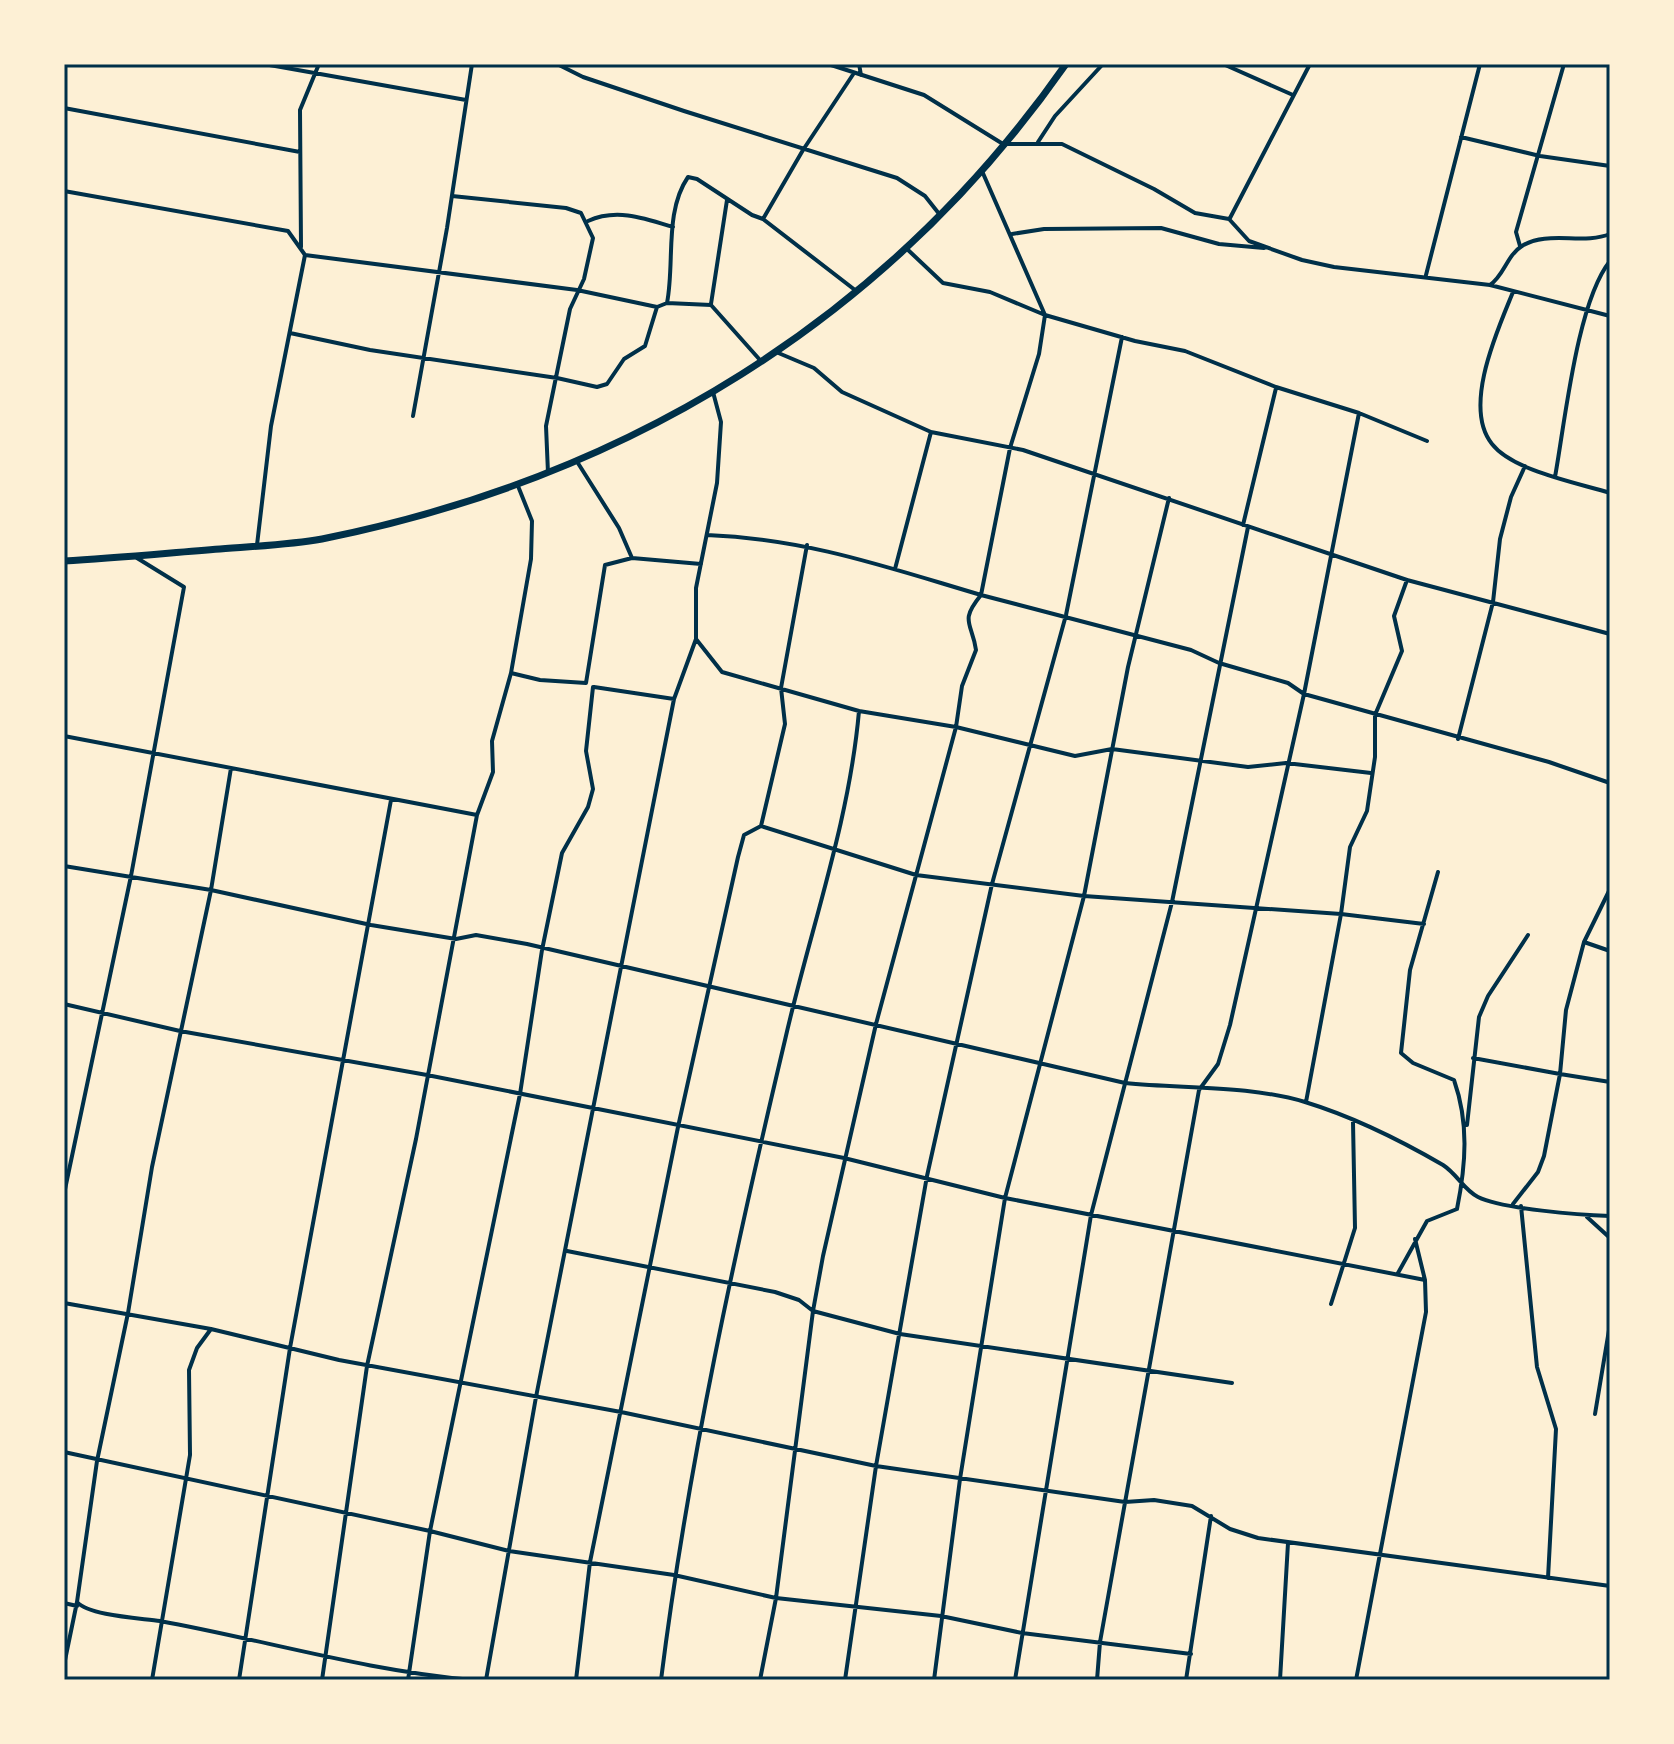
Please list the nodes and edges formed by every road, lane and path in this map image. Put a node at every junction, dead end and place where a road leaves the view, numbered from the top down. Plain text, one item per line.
1 (264, 64) edge
2 (319, 64) edge
3 (472, 64) edge
4 (557, 64) edge
5 (828, 64) edge
6 (859, 64) edge
7 (1066, 64) edge
8 (1103, 64) edge
9 (1223, 64) edge
10 (1310, 64) edge
11 (1480, 64) edge
12 (1564, 64) edge
13 (315, 73) junction
14 (854, 73) junction
15 (861, 75) junction
16 (1293, 95) junction
17 (466, 100) junction
18 (64, 108) edge
19 (1461, 137) junction
20 (1038, 143) junction
21 (1003, 144) junction
22 (803, 150) junction
23 (300, 152) junction
24 (1540, 156) junction
25 (1610, 166) edge
26 (982, 171) junction
27 (64, 191) edge
28 (452, 196) junction
29 (727, 200) junction
30 (941, 215) junction
31 (763, 219) junction
32 (1229, 219) junction
33 (588, 221) junction
34 (674, 227) junction
35 (1610, 234) edge
36 (1011, 235) junction
37 (1520, 247) junction
38 (907, 249) junction
39 (1274, 249) junction
40 (301, 250) junction
41 (305, 255) junction
42 (1610, 261) edge
43 (440, 273) junction
44 (1426, 275) junction
45 (1490, 285) junction
46 (577, 290) junction
47 (857, 292) junction
48 (1513, 292) junction
49 (667, 303) junction
50 (711, 305) junction
51 (657, 307) junction
52 (1589, 311) junction
53 (1045, 315) junction
54 (1610, 316) edge
55 (290, 333) junction
56 (1122, 337) junction
57 (775, 352) junction
58 (423, 359) junction
59 (761, 362) junction
60 (557, 378) junction
61 (1276, 387) junction
62 (713, 392) junction
63 (1359, 413) junction
64 (413, 416) dead end
65 (931, 432) junction
66 (1427, 441) dead end
67 (1010, 448) junction
68 (576, 460) junction
69 (1525, 466) junction
70 (548, 473) junction
71 (1092, 473) junction
72 (1555, 477) junction
73 (518, 486) junction
74 (1610, 493) edge
75 (1169, 498) junction
76 (1245, 526) junction
77 (707, 535) junction
78 (807, 545) junction
79 (256, 547) junction
80 (1331, 554) junction
81 (134, 556) junction
82 (632, 558) junction
83 (64, 561) edge
84 (701, 564) junction
85 (895, 569) junction
86 (1407, 580) junction
87 (981, 595) junction
88 (1493, 602) junction
89 (1066, 615) junction
90 (1610, 634) edge
91 (1137, 637) junction
92 (696, 639) junction
93 (1219, 663) junction
94 (511, 673) junction
95 (586, 683) junction
96 (593, 687) junction
97 (781, 688) junction
98 (1304, 694) junction
99 (674, 699) junction
100 (859, 711) junction
101 (1375, 715) junction
102 (956, 727) junction
103 (64, 738) edge
104 (1458, 739) junction
105 (1028, 744) junction
106 (1112, 749) junction
107 (152, 752) junction
108 (1200, 761) junction
109 (1286, 763) junction
110 (231, 768) junction
111 (1371, 773) junction
112 (1610, 783) edge
113 (391, 800) junction
114 (477, 815) junction
115 (761, 826) junction
116 (836, 849) junction
117 (64, 866) edge
118 (1438, 872) dead end
119 (916, 875) junction
120 (131, 876) junction
121 (992, 884) junction
122 (1610, 889) edge
123 (211, 890) junction
124 (1084, 896) junction
125 (1172, 902) junction
126 (1253, 909) junction
127 (1341, 914) junction
128 (1424, 924) junction
129 (371, 925) junction
130 (1528, 935) dead end
131 (456, 939) junction
132 (1584, 942) junction
133 (542, 950) junction
134 (1610, 951) edge
135 (623, 965) junction
136 (712, 985) junction
137 (64, 1004) edge
138 (793, 1005) junction
139 (101, 1012) junction
140 (876, 1024) junction
141 (180, 1031) junction
142 (957, 1044) junction
143 (1473, 1058) junction
144 (342, 1063) junction
145 (1039, 1063) junction
146 (1560, 1074) junction
147 (427, 1075) junction
148 (1610, 1082) edge
149 (1125, 1083) junction
150 (1199, 1090) junction
151 (520, 1094) junction
152 (1306, 1102) junction
153 (593, 1108) junction
154 (1353, 1122) junction
155 (678, 1127) junction
156 (1466, 1130) junction
157 (761, 1142) junction
158 (844, 1158) junction
159 (927, 1176) junction
160 (1462, 1181) junction
161 (64, 1194) edge
162 (1005, 1198) junction
163 (1513, 1204) junction
164 (1521, 1206) junction
165 (1091, 1215) junction
166 (1585, 1215) junction
167 (1610, 1216) edge
168 (1173, 1231) junction
169 (1610, 1238) edge
170 (1415, 1239) junction
171 (566, 1251) junction
172 (1346, 1262) junction
173 (648, 1269) junction
174 (1398, 1273) junction
175 (1425, 1280) junction
176 (729, 1285) junction
177 (64, 1303) edge
178 (1331, 1304) dead end
179 (813, 1311) junction
180 (128, 1313) junction
181 (1610, 1324) edge
182 (211, 1329) junction
183 (900, 1334) junction
184 (982, 1343) junction
185 (290, 1348) junction
186 (1066, 1356) junction
187 (367, 1366) junction
188 (1146, 1369) junction
189 (458, 1382) junction
190 (1232, 1383) dead end
191 (536, 1397) junction
192 (621, 1412) junction
193 (1595, 1414) dead end
194 (703, 1430) junction
195 (797, 1450) junction
196 (64, 1452) edge
197 (97, 1461) junction
198 (876, 1466) junction
199 (185, 1476) junction
200 (960, 1479) junction
201 (1044, 1489) junction
202 (268, 1496) junction
203 (1125, 1502) junction
204 (344, 1513) junction
205 (1211, 1516) junction
206 (430, 1531) junction
207 (1288, 1542) junction
208 (509, 1551) junction
209 (1380, 1555) junction
210 (590, 1562) junction
211 (674, 1575) junction
212 (1548, 1578) junction
213 (1610, 1586) edge
214 (776, 1598) junction
215 (64, 1603) edge
216 (77, 1604) junction
217 (856, 1609) junction
218 (941, 1616) junction
219 (162, 1621) junction
220 (1022, 1633) junction
221 (245, 1639) junction
222 (1100, 1642) junction
223 (1191, 1654) junction
224 (326, 1655) junction
225 (64, 1665) edge
226 (409, 1677) edge
227 (152, 1680) edge
228 (239, 1680) edge
229 (322, 1680) edge
230 (473, 1680) edge
231 (486, 1680) edge
232 (576, 1680) edge
233 (661, 1680) edge
234 (760, 1680) edge
235 (845, 1680) edge
236 (934, 1680) edge
237 (1015, 1680) edge
238 (1097, 1680) edge
239 (1186, 1680) edge
240 (1280, 1680) edge
241 (1356, 1680) edge

1 - 13 street
2 - 13 street
3 - 17 street
4 - 22 street
5 - 14 street
6 - 15 street
7 - 21 highway
8 - 20 street
9 - 16 street
10 - 16 street
11 - 19 street
12 - 24 street
13 - 17 street
13 - 23 street
14 - 15 street
14 - 22 street
15 - 21 street
16 - 32 street
17 - 28 street
18 - 23 street
19 - 24 street
19 - 44 street
20 - 21 street
20 - 32 street
21 - 26 highway
22 - 30 street
22 - 31 street
23 - 40 street
24 - 25 street
24 - 37 street
26 - 30 highway
26 - 36 street
27 - 40 street
28 - 33 street
28 - 43 street
29 - 31 street
29 - 34 street
29 - 50 street
30 - 38 highway
31 - 47 street
32 - 39 street
33 - 34 street
33 - 46 street
34 - 49 street
35 - 37 street
36 - 39 street
36 - 53 street
37 - 45 street
38 - 47 highway
38 - 53 street
39 - 44 street
40 - 41 street
41 - 43 street
41 - 55 street
42 - 52 street
43 - 46 street
43 - 58 street
44 - 45 street
45 - 48 street
46 - 51 street
46 - 60 street
47 - 57 highway
48 - 52 street
48 - 69 street
49 - 50 street
49 - 51 street
50 - 59 street
51 - 60 street
52 - 54 street
52 - 72 street
53 - 56 street
53 - 67 street
55 - 58 street
55 - 79 street
56 - 61 street
56 - 71 street
57 - 59 highway
57 - 65 street
58 - 60 street
58 - 64 street
59 - 62 highway
60 - 70 street
61 - 63 street
61 - 76 street
62 - 68 highway
62 - 77 street
63 - 66 street
63 - 80 street
65 - 67 street
65 - 85 street
67 - 71 street
67 - 87 street
68 - 70 highway
68 - 82 street
69 - 72 street
69 - 88 street
70 - 73 highway
71 - 75 street
71 - 89 street
72 - 74 street
73 - 79 highway
73 - 94 street
75 - 76 street
75 - 91 street
76 - 80 street
76 - 93 street
77 - 78 street
77 - 84 street
78 - 85 street
78 - 97 street
79 - 81 highway
80 - 86 street
80 - 98 street
81 - 83 highway
81 - 107 street
82 - 84 street
82 - 95 street
84 - 92 street
85 - 87 street
86 - 88 street
86 - 101 street
87 - 89 street
87 - 102 street
88 - 90 street
88 - 104 street
89 - 91 street
89 - 105 street
91 - 93 street
91 - 106 street
92 - 97 street
92 - 99 street
93 - 98 street
93 - 108 street
94 - 95 street
94 - 114 street
95 - 96 street
96 - 99 street
96 - 133 street
97 - 100 street
97 - 115 street
98 - 101 street
98 - 109 street
99 - 135 street
100 - 102 street
100 - 116 street
101 - 104 street
101 - 111 street
102 - 105 street
102 - 119 street
103 - 107 street
104 - 112 street
105 - 106 street
105 - 121 street
106 - 108 street
106 - 124 street
107 - 110 street
107 - 120 street
108 - 109 street
108 - 125 street
109 - 111 street
109 - 126 street
110 - 113 street
110 - 123 street
111 - 127 street
113 - 114 street
113 - 129 street
114 - 131 street
115 - 116 street
115 - 136 street
116 - 119 street
116 - 138 street
117 - 120 street
118 - 128 street
119 - 121 street
119 - 140 street
120 - 123 street
120 - 139 street
121 - 124 street
121 - 142 street
122 - 132 street
123 - 129 street
123 - 141 street
124 - 125 street
124 - 145 street
125 - 126 street
125 - 149 street
126 - 127 street
126 - 150 street
127 - 128 street
127 - 152 street
128 - 156 street
129 - 131 street
129 - 144 street
130 - 143 street
131 - 133 street
131 - 147 street
132 - 134 street
132 - 146 street
133 - 135 street
133 - 151 street
135 - 136 street
135 - 153 street
136 - 138 street
136 - 155 street
137 - 139 street
138 - 140 street
138 - 157 street
139 - 141 street
139 - 161 street
140 - 142 street
140 - 158 street
141 - 144 street
141 - 180 street
142 - 145 street
142 - 159 street
143 - 146 street
143 - 156 street
144 - 147 street
144 - 185 street
145 - 149 street
145 - 162 street
146 - 148 street
146 - 163 street
147 - 151 street
147 - 187 street
149 - 150 street
149 - 165 street
150 - 152 street
150 - 168 street
151 - 153 street
151 - 189 street
152 - 154 street
153 - 155 street
153 - 171 street
154 - 160 street
154 - 172 street
155 - 157 street
155 - 173 street
156 - 160 street
157 - 158 street
157 - 176 street
158 - 159 street
158 - 179 street
159 - 162 street
159 - 183 street
160 - 163 street
160 - 170 street
162 - 165 street
162 - 184 street
163 - 164 street
164 - 166 street
164 - 212 street
165 - 168 street
165 - 186 street
166 - 167 street
166 - 169 street
168 - 172 street
168 - 188 street
170 - 174 street
170 - 175 street
171 - 173 street
171 - 191 street
172 - 174 street
172 - 178 street
173 - 176 street
173 - 192 street
174 - 175 street
175 - 209 street
176 - 179 street
176 - 194 street
177 - 180 street
179 - 183 street
179 - 195 street
180 - 182 street
180 - 197 street
181 - 193 street
182 - 185 street
182 - 199 street
183 - 184 street
183 - 198 street
184 - 186 street
184 - 200 street
185 - 187 street
185 - 202 street
186 - 188 street
186 - 201 street
187 - 189 street
187 - 204 street
188 - 190 street
188 - 203 street
189 - 191 street
189 - 206 street
191 - 192 street
191 - 208 street
192 - 194 street
192 - 210 street
194 - 195 street
194 - 211 street
195 - 198 street
195 - 214 street
196 - 197 street
197 - 199 street
197 - 216 street
198 - 200 street
198 - 217 street
199 - 202 street
199 - 219 street
200 - 201 street
200 - 218 street
201 - 203 street
201 - 220 street
202 - 204 street
202 - 221 street
203 - 205 street
203 - 222 street
204 - 206 street
204 - 224 street
205 - 207 street
205 - 223 street
206 - 208 street
206 - 226 street
207 - 209 street
207 - 240 street
208 - 210 street
208 - 231 street
209 - 212 street
209 - 241 street
210 - 211 street
210 - 232 street
211 - 214 street
211 - 233 street
212 - 213 street
214 - 217 street
214 - 234 street
215 - 216 street
216 - 219 street
216 - 225 street
217 - 218 street
217 - 235 street
218 - 220 street
218 - 236 street
219 - 221 street
219 - 227 street
220 - 222 street
220 - 237 street
221 - 224 street
221 - 228 street
222 - 223 street
222 - 238 street
223 - 239 street
224 - 226 street
224 - 229 street
226 - 230 street

